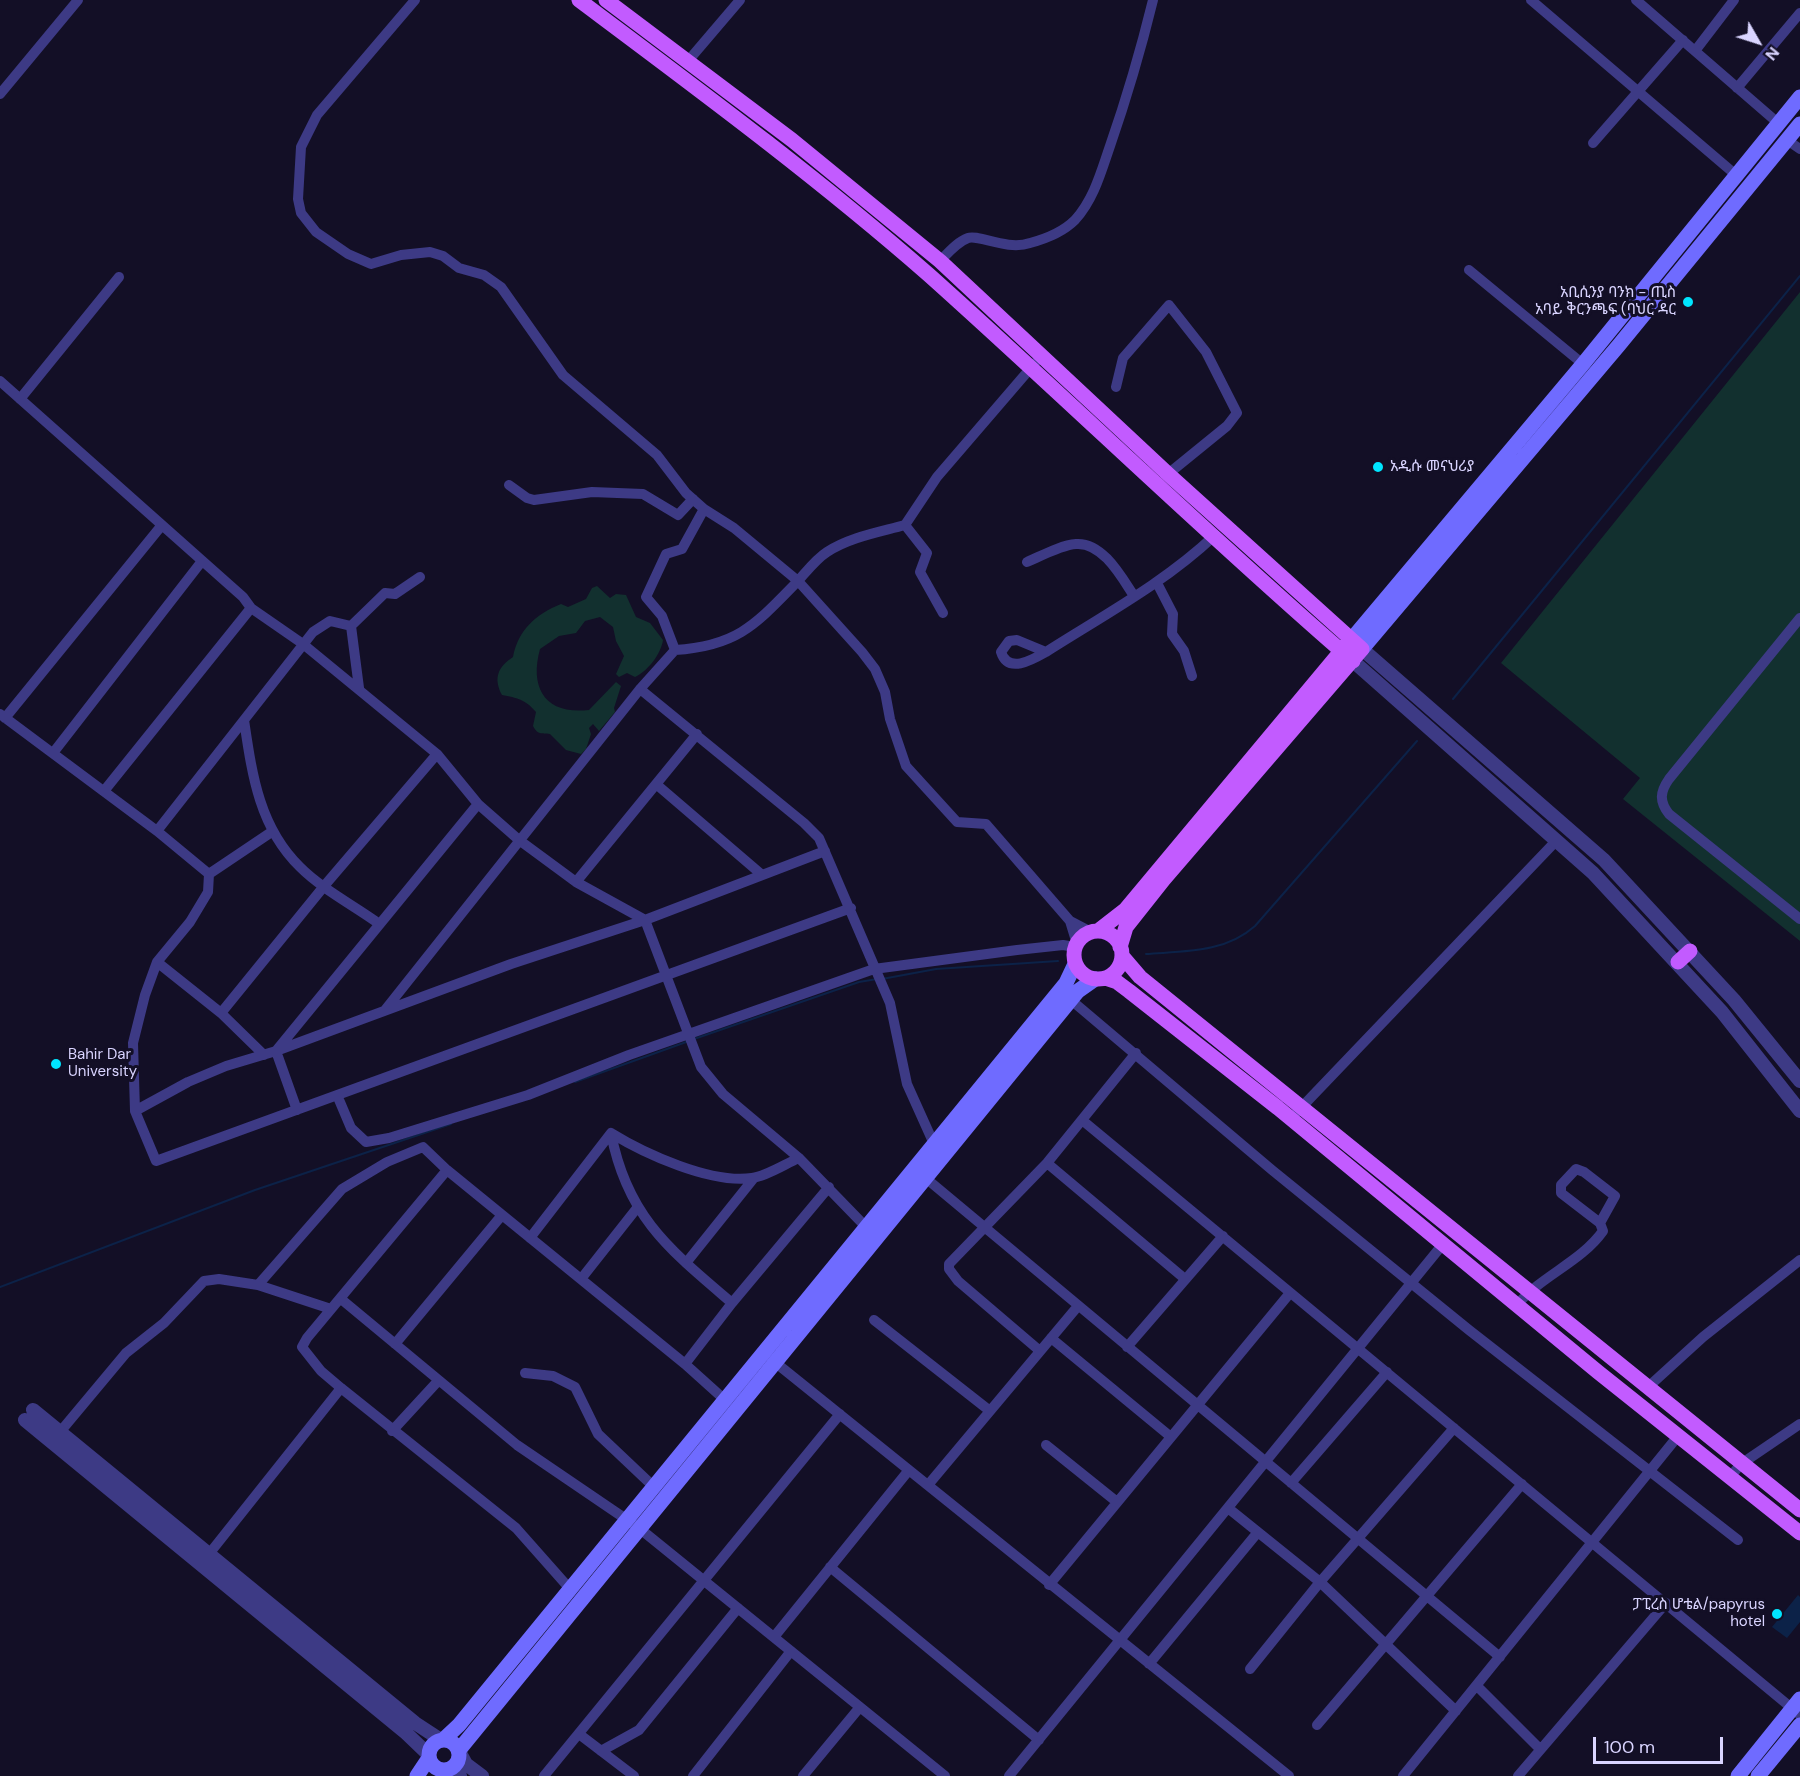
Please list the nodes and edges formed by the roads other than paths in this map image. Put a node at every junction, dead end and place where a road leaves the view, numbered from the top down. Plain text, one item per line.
1 (415, 0) edge
2 (579, 0) edge
3 (606, 0) edge
4 (740, 0) edge
5 (1153, 0) edge
6 (1531, 0) edge
7 (1636, 0) edge
8 (1734, 0) edge
9 (71, 2) edge
10 (1800, 13) edge
11 (1683, 40) junction
12 (1695, 51) junction
13 (688, 61) junction
14 (709, 87) junction
15 (1737, 88) junction
16 (1639, 91) junction
17 (0, 94) edge
18 (1800, 97) edge
19 (1778, 123) junction
20 (1800, 124) edge
21 (1787, 140) junction
22 (1593, 143) dead end
23 (1800, 149) edge
24 (1736, 175) junction
25 (940, 261) junction
26 (1469, 270) dead end
27 (119, 278) dead end
28 (1041, 356) junction
29 (1583, 364) junction
30 (1030, 369) junction
31 (0, 381) edge
32 (1116, 387) dead end
33 (20, 399) junction
34 (1168, 474) junction
35 (509, 485) dead end
36 (693, 499) junction
37 (704, 509) junction
38 (162, 525) junction
39 (905, 525) junction
40 (1214, 536) junction
41 (202, 561) junction
42 (1027, 562) dead end
43 (420, 577) dead end
44 (798, 581) junction
45 (1157, 583) junction
46 (1134, 596) junction
47 (251, 608) junction
48 (943, 613) dead end
49 (1800, 618) edge
50 (351, 626) junction
51 (303, 644) junction
52 (675, 650) junction
53 (1352, 650) junction
54 (1046, 652) dead end
55 (1192, 676) dead end
56 (359, 688) junction
57 (640, 689) junction
58 (3, 716) edge
59 (244, 720) junction
60 (697, 734) junction
61 (53, 753) junction
62 (437, 754) junction
63 (656, 784) junction
64 (104, 791) junction
65 (478, 804) junction
66 (157, 831) junction
67 (273, 831) junction
68 (519, 840) junction
69 (1557, 840) junction
70 (825, 851) junction
71 (209, 874) junction
72 (761, 874) junction
73 (576, 882) junction
74 (325, 885) junction
75 (850, 908) junction
76 (645, 920) junction
77 (1800, 920) edge
78 (1070, 921) junction
79 (378, 923) junction
80 (1094, 932) junction
81 (1076, 945) junction
82 (1690, 951) junction
83 (1121, 952) junction
84 (157, 962) junction
85 (1678, 962) junction
86 (1075, 964) junction
87 (874, 969) junction
88 (667, 975) junction
89 (1100, 979) junction
90 (1071, 1000) junction
91 (385, 1010) junction
92 (221, 1013) junction
93 (688, 1036) junction
94 (276, 1051) junction
95 (1136, 1053) junction
96 (264, 1055) junction
97 (1800, 1081) edge
98 (338, 1095) junction
99 (1302, 1105) junction
100 (297, 1110) junction
101 (135, 1111) junction
102 (1800, 1111) edge
103 (1291, 1119) junction
104 (1082, 1120) junction
105 (611, 1133) junction
106 (406, 1134) junction
107 (934, 1144) junction
108 (423, 1147) junction
109 (799, 1158) junction
110 (1047, 1163) junction
111 (447, 1170) junction
112 (920, 1174) junction
113 (754, 1178) junction
114 (829, 1187) junction
115 (637, 1208) junction
116 (502, 1215) junction
117 (1600, 1223) junction
118 (866, 1227) junction
119 (985, 1228) junction
120 (1222, 1236) junction
121 (530, 1238) junction
122 (1443, 1244) junction
123 (1800, 1260) edge
124 (686, 1263) junction
125 (846, 1263) junction
126 (581, 1279) junction
127 (1185, 1279) junction
128 (1413, 1282) junction
129 (258, 1285) junction
130 (1528, 1292) junction
131 (1290, 1293) junction
132 (341, 1299) junction
133 (732, 1303) junction
134 (1517, 1305) junction
135 (1078, 1306) junction
136 (331, 1309) junction
137 (874, 1320) dead end
138 (1051, 1338) junction
139 (395, 1344) junction
140 (1127, 1347) junction
141 (1358, 1348) junction
142 (1040, 1351) junction
143 (769, 1357) junction
144 (1609, 1358) junction
145 (685, 1364) junction
146 (1387, 1372) junction
147 (1598, 1372) junction
148 (525, 1373) dead end
149 (438, 1381) junction
150 (341, 1388) junction
151 (1647, 1388) junction
152 (725, 1400) junction
153 (1197, 1405) junction
154 (990, 1411) junction
155 (840, 1414) junction
156 (1800, 1424) edge
157 (1454, 1428) junction
158 (392, 1431) junction
159 (60, 1432) junction
160 (1678, 1436) junction
161 (1171, 1437) junction
162 (1046, 1444) dead end
163 (1265, 1462) junction
164 (1741, 1464) junction
165 (909, 1470) junction
166 (1649, 1471) junction
167 (1730, 1477) junction
168 (1291, 1483) junction
169 (1522, 1484) junction
170 (928, 1485) junction
171 (654, 1487) junction
172 (1117, 1502) junction
173 (1228, 1508) junction
174 (1800, 1510) edge
175 (633, 1524) junction
176 (1258, 1532) junction
177 (1800, 1533) edge
178 (1359, 1540) junction
179 (1738, 1540) dead end
180 (1591, 1542) junction
181 (209, 1554) junction
182 (830, 1567) junction
183 (221, 1573) junction
184 (704, 1581) junction
185 (1320, 1582) junction
186 (233, 1583) junction
187 (1049, 1585) junction
188 (570, 1588) junction
189 (1426, 1596) junction
190 (1666, 1603) junction
191 (738, 1608) junction
192 (774, 1637) junction
193 (1120, 1640) junction
194 (1385, 1643) junction
195 (791, 1651) junction
196 (1500, 1657) junction
197 (1149, 1664) junction
198 (1250, 1669) dead end
199 (1477, 1686) junction
200 (860, 1707) junction
201 (1797, 1707) edge
202 (1456, 1711) junction
203 (1317, 1725) dead end
204 (1800, 1725) edge
205 (579, 1734) junction
206 (442, 1740) junction
207 (1039, 1740) junction
208 (1540, 1749) junction
209 (459, 1751) junction
210 (601, 1751) junction
211 (429, 1756) junction
212 (447, 1773) edge
213 (1016, 1774) edge
214 (417, 1776) edge
215 (482, 1776) edge
216 (544, 1776) edge
217 (634, 1776) edge
218 (693, 1776) edge
219 (803, 1776) edge
220 (945, 1776) edge
221 (1289, 1776) edge
222 (1403, 1776) edge
223 (1518, 1776) edge
224 (1738, 1776) edge
225 (1758, 1776) edge

1 - 36 street
2 - 14 main road
3 - 13 main road
4 - 13 street
5 - 25 street
6 - 16 street
7 - 11 street
8 - 12 street
9 - 17 street
10 - 15 street
11 - 12 street
11 - 16 street
12 - 15 street
13 - 14 main road
14 - 25 main road
14 - 30 main road
15 - 19 street
16 - 22 street
16 - 24 street
18 - 19 main road
19 - 24 main road
20 - 21 main road
21 - 23 street
21 - 53 main road
24 - 29 main road
25 - 28 main road
26 - 29 street
27 - 33 street
28 - 30 street
28 - 34 main road
29 - 53 main road
30 - 39 street
30 - 40 main road
31 - 33 street
32 - 34 street
33 - 38 street
34 - 53 main road
35 - 36 street
36 - 37 street
37 - 44 street
37 - 52 street
38 - 41 street
38 - 58 street
39 - 44 street
39 - 48 street
40 - 45 street
40 - 53 main road
41 - 47 street
41 - 61 street
42 - 46 street
43 - 50 street
44 - 52 street
44 - 78 street
45 - 46 street
45 - 55 street
46 - 54 street
47 - 51 street
47 - 64 street
49 - 77 street
50 - 51 street
50 - 56 street
51 - 56 street
51 - 59 street
52 - 57 street
53 - 69 street
53 - 80 main road
53 - 82 street
53 - 83 main road
56 - 62 street
57 - 60 street
57 - 68 street
58 - 61 street
59 - 66 street
59 - 67 street
60 - 63 street
60 - 70 street
61 - 64 street
62 - 65 street
62 - 74 street
63 - 72 street
63 - 73 street
64 - 66 street
65 - 68 street
65 - 79 street
66 - 71 street
67 - 71 street
67 - 74 street
68 - 73 street
68 - 91 street
69 - 85 street
69 - 99 street
70 - 72 street
70 - 75 street
71 - 84 street
72 - 76 street
73 - 76 street
74 - 79 street
74 - 92 street
75 - 87 street
75 - 88 street
76 - 88 street
76 - 91 street
78 - 80 street
78 - 81 street
79 - 94 street
80 - 81 main road
80 - 83 main road
81 - 86 main road
81 - 87 street
82 - 85 main road
82 - 97 street
83 - 89 main road
83 - 99 main road
84 - 92 street
84 - 101 street
85 - 102 street
86 - 89 main road
86 - 107 main road
87 - 93 street
87 - 107 street
88 - 93 street
88 - 98 street
89 - 90 main road
89 - 103 main road
90 - 95 street
90 - 112 main road
91 - 94 street
92 - 96 street
93 - 106 street
93 - 109 street
94 - 96 street
94 - 100 street
95 - 104 street
95 - 128 street
96 - 101 street
98 - 100 street
98 - 106 street
99 - 103 street
99 - 130 main road
100 - 101 street
103 - 122 main road
104 - 110 street
104 - 120 street
105 - 113 street
105 - 115 street
105 - 121 street
106 - 108 street
107 - 112 main road
108 - 111 street
108 - 129 street
109 - 113 street
109 - 114 street
110 - 119 street
110 - 127 street
111 - 116 street
111 - 132 street
112 - 118 main road
112 - 119 street
112 - 125 main road
113 - 124 street
114 - 118 street
114 - 133 street
115 - 124 street
115 - 126 street
116 - 121 street
116 - 139 street
117 - 117 street
117 - 130 street
118 - 125 main road
119 - 135 street
119 - 142 street
120 - 127 street
120 - 131 street
121 - 126 street
122 - 128 street
122 - 134 main road
123 - 151 street
124 - 133 street
125 - 143 main road
126 - 145 street
127 - 140 street
128 - 141 street
128 - 166 street
129 - 136 street
129 - 159 street
130 - 134 street
130 - 144 main road
131 - 141 street
131 - 153 street
132 - 136 street
132 - 139 street
133 - 145 street
134 - 147 main road
135 - 138 street
135 - 140 street
136 - 150 street
137 - 154 street
138 - 142 street
138 - 161 street
139 - 149 street
140 - 153 street
141 - 146 street
141 - 163 street
142 - 154 street
143 - 152 main road
143 - 155 street
143 - 175 main road
144 - 147 main road
144 - 151 main road
145 - 152 street
146 - 157 street
146 - 168 street
147 - 160 main road
148 - 171 street
149 - 158 street
149 - 175 street
150 - 158 street
150 - 181 street
151 - 164 main road
152 - 171 main road
153 - 161 street
153 - 163 street
154 - 170 street
155 - 165 street
155 - 184 street
156 - 164 street
157 - 169 street
157 - 178 street
158 - 188 street
159 - 181 street
159 - 183 street
160 - 166 street
160 - 167 main road
161 - 172 street
162 - 172 street
163 - 168 street
163 - 173 street
164 - 167 street
164 - 174 main road
165 - 170 street
165 - 182 street
166 - 179 street
166 - 180 street
167 - 177 main road
168 - 178 street
169 - 180 street
169 - 189 street
170 - 187 street
171 - 175 main road
172 - 187 street
173 - 176 street
173 - 193 street
175 - 184 street
175 - 188 main road
175 - 209 main road
176 - 185 street
176 - 197 street
178 - 185 street
178 - 189 street
180 - 190 street
180 - 196 street
181 - 183 street
182 - 192 street
182 - 207 street
183 - 186 street
184 - 191 street
184 - 205 street
185 - 194 street
185 - 198 street
186 - 206 street
186 - 211 street
187 - 193 street
188 - 206 main road
189 - 194 street
189 - 196 street
190 - 201 street
190 - 208 street
191 - 192 street
191 - 210 street
192 - 195 street
193 - 197 street
193 - 207 street
194 - 202 street
194 - 203 street
195 - 200 street
195 - 218 street
196 - 199 street
197 - 221 street
199 - 202 street
199 - 208 street
200 - 219 street
200 - 220 street
201 - 224 main road
202 - 222 street
204 - 225 main road
205 - 210 street
205 - 216 street
206 - 209 main road
206 - 211 main road
207 - 213 street
208 - 223 street
209 - 212 main road
209 - 215 street
210 - 217 street
211 - 212 main road
211 - 214 main road

